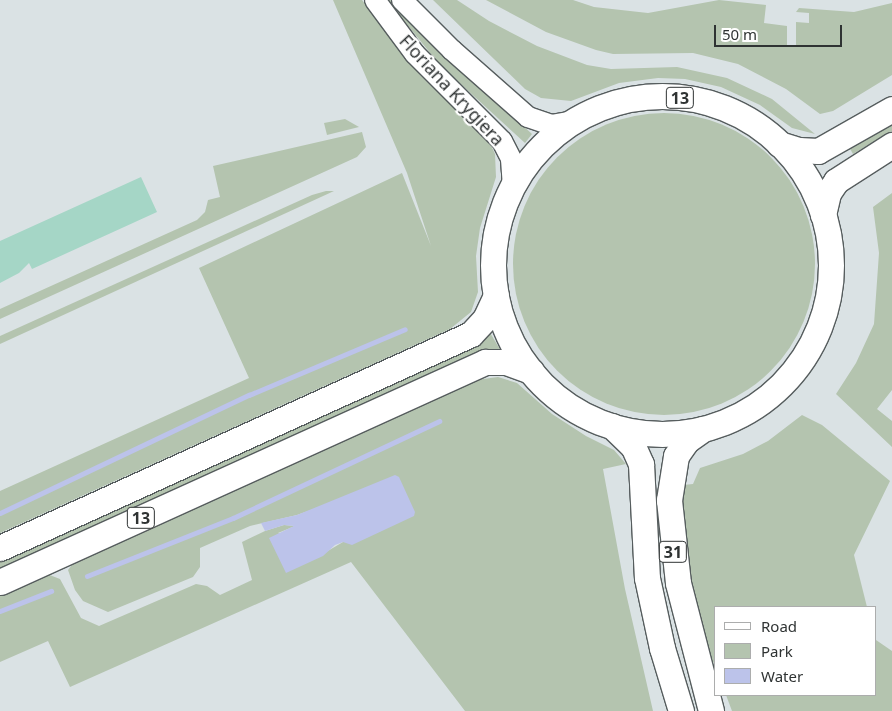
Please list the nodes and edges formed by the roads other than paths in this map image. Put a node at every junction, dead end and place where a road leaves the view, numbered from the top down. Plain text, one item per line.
1 (375, 0) edge
2 (402, 0) edge
3 (892, 109) edge
4 (574, 121) junction
5 (778, 144) junction
6 (892, 145) edge
7 (513, 185) junction
8 (823, 215) junction
9 (496, 295) junction
10 (531, 371) junction
11 (612, 426) junction
12 (703, 429) junction
13 (0, 548) edge
14 (0, 582) edge
15 (681, 711) edge
16 (711, 711) edge

1 - 7 street, Floriana Krygiera
2 - 4 street, Floriana Krygiera
3 - 5 main road, 13
4 - 5 main road, 13
4 - 7 main road, 13
5 - 8 main road
6 - 8 main road, 13
7 - 9 main road, 13
8 - 12 main road, 13
9 - 10 main road, 13
9 - 13 main road, 13
10 - 11 main road, 13
10 - 14 main road, 13
11 - 12 main road, 13
11 - 15 main road, 31
12 - 16 main road, 31

